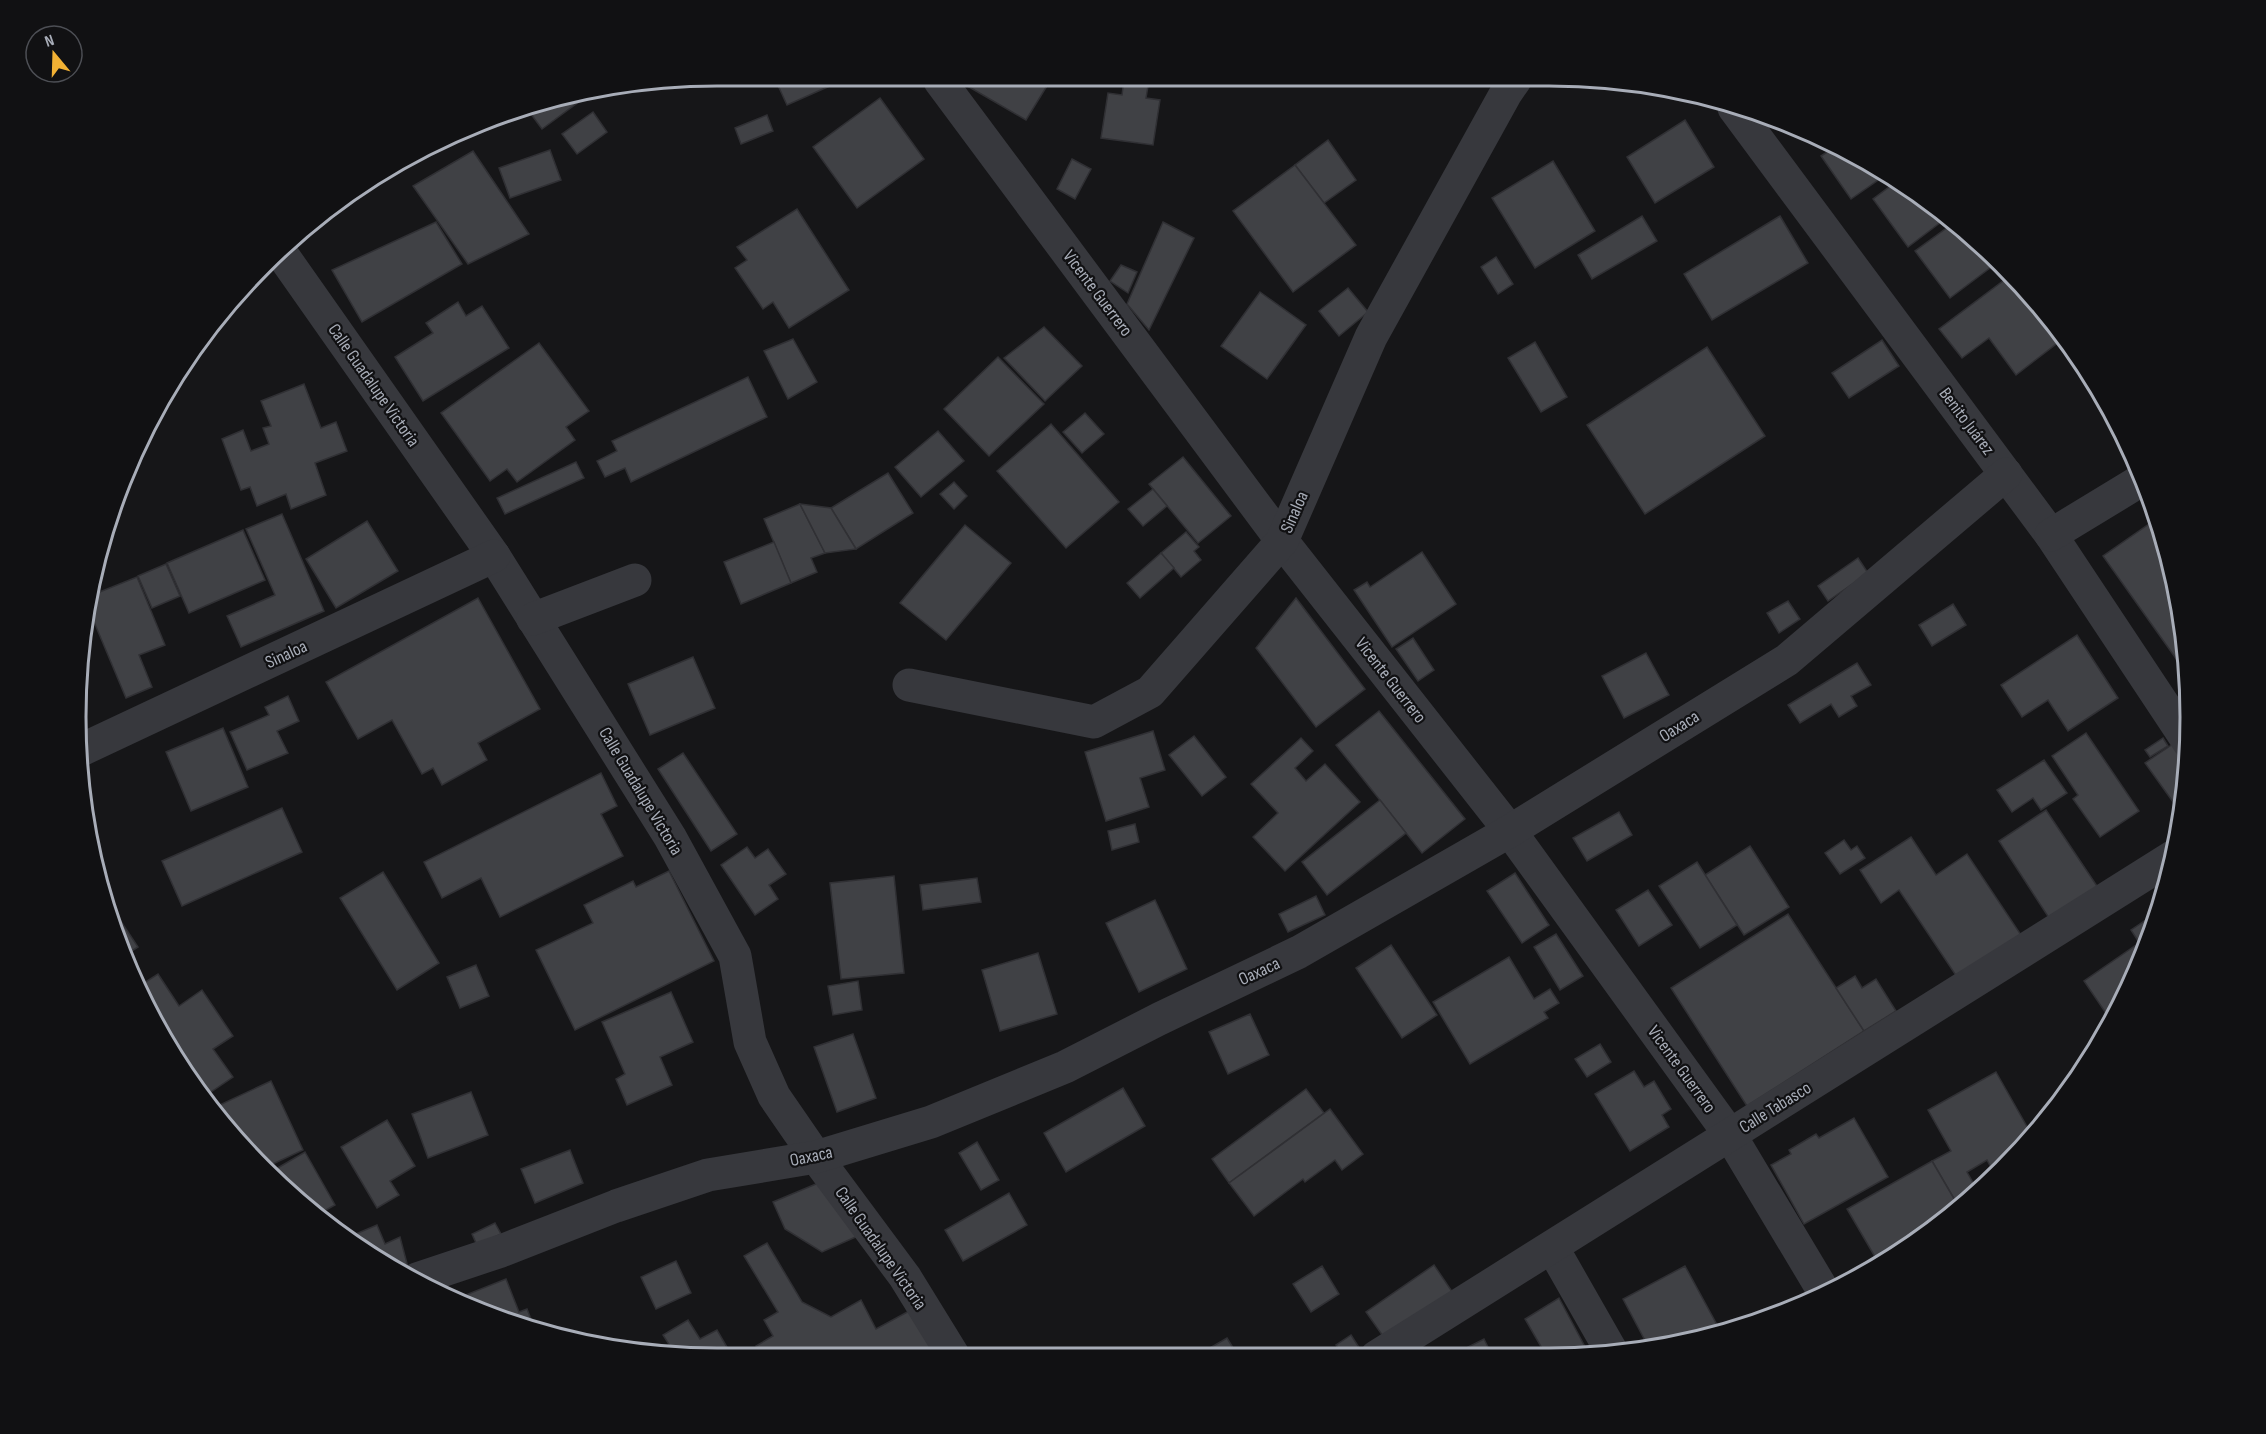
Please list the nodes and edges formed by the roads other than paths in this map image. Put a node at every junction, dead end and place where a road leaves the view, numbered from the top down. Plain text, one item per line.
1 (944, 86) edge
2 (1511, 86) edge
3 (1739, 115) edge
4 (284, 257) edge
5 (2006, 474) junction
6 (2135, 484) edge
7 (2051, 535) junction
8 (1282, 541) junction
9 (494, 556) junction
10 (635, 580) dead end
11 (532, 620) junction
12 (909, 685) dead end
13 (2180, 729) edge
14 (87, 747) edge
15 (1510, 831) junction
16 (2163, 863) edge
17 (1730, 1135) junction
18 (816, 1157) junction
19 (1552, 1247) junction
20 (425, 1276) edge
21 (1821, 1286) edge
22 (1608, 1345) edge
23 (949, 1348) edge
24 (1390, 1348) edge

1 - 8 street, Vicente Guerrero
2 - 8 street, Sinaloa
3 - 5 street, Benito Juárez
4 - 9 street, Calle Guadalupe Victoria
5 - 7 street, Benito Juárez
5 - 15 street, Oaxaca
6 - 7 street
7 - 13 street, Benito Juárez
8 - 12 street, Sinaloa
8 - 15 street, Vicente Guerrero
9 - 11 street, Calle Guadalupe Victoria
9 - 14 street, Sinaloa
10 - 11 street
11 - 18 street, Calle Guadalupe Victoria
15 - 17 street, Vicente Guerrero
15 - 18 street, Oaxaca
16 - 17 street, Calle Tabasco
17 - 19 street, Calle Tabasco
17 - 21 street, Vicente Guerrero
18 - 20 street, Oaxaca
18 - 23 street, Calle Guadalupe Victoria
19 - 22 street
19 - 24 street, Calle Tabasco

